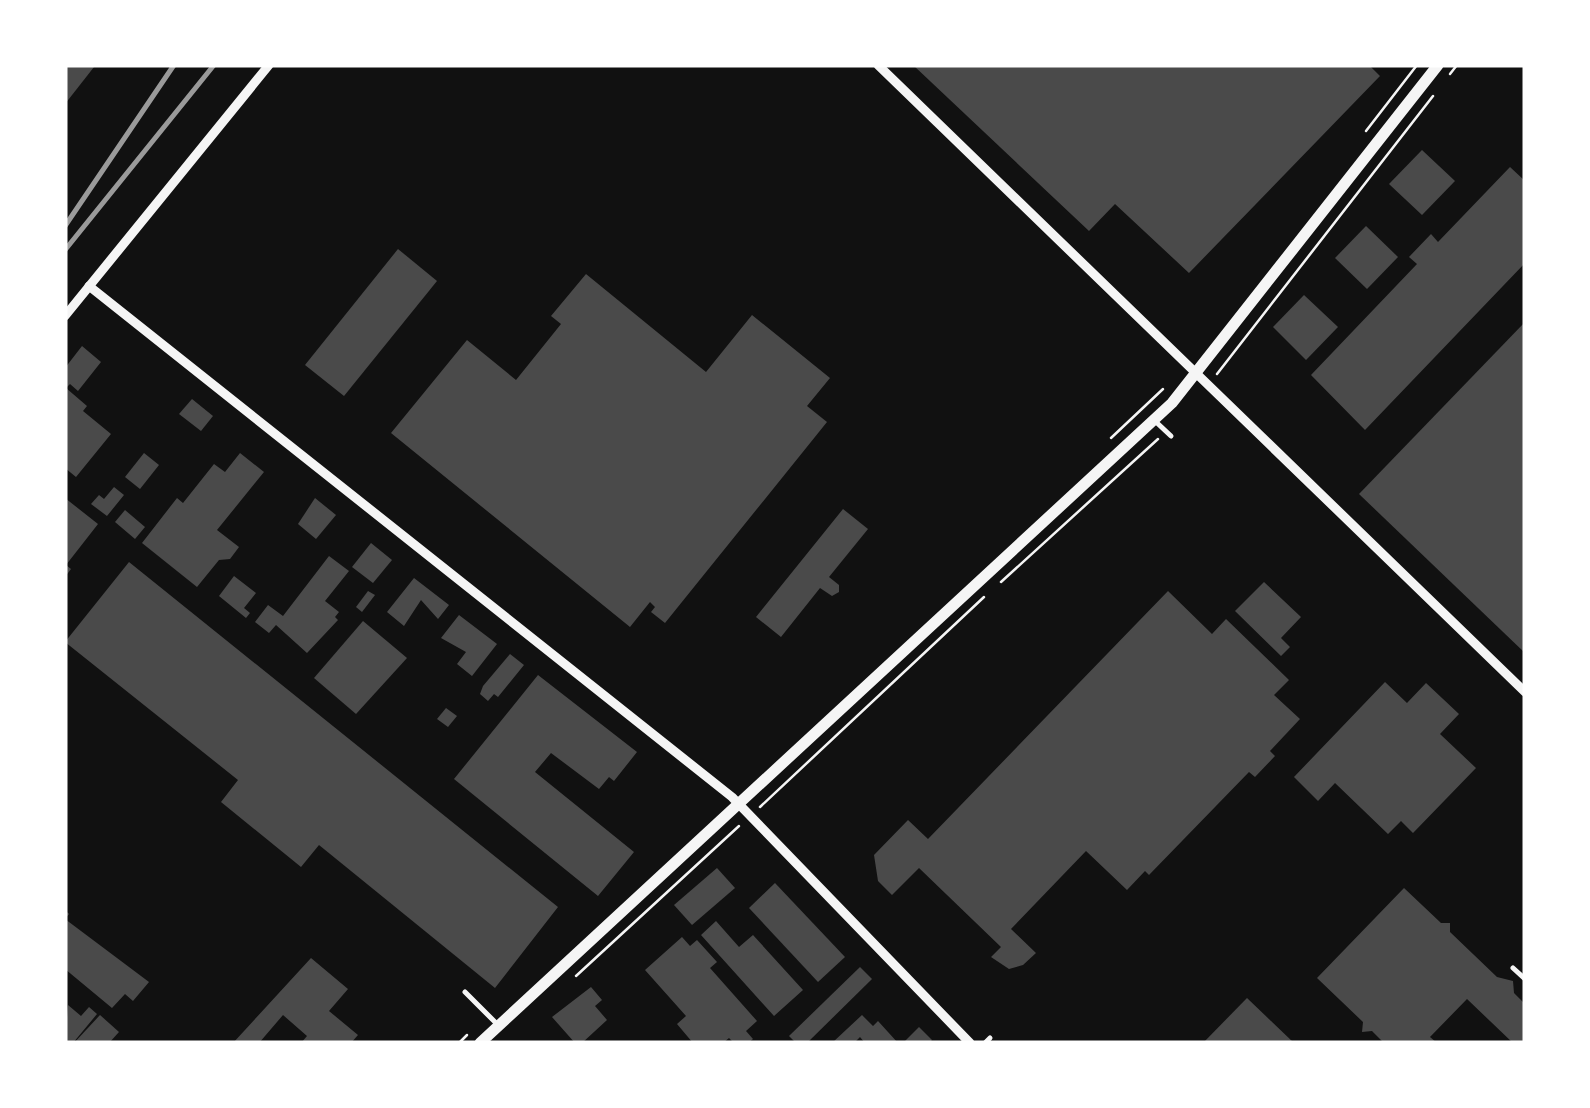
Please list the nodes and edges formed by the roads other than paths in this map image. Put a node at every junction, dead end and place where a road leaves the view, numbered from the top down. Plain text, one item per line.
1 (269, 65) edge
2 (878, 65) edge
3 (1438, 65) edge
4 (89, 286) junction
5 (65, 316) edge
6 (1197, 375) junction
7 (1154, 420) junction
8 (1170, 436) dead end
9 (1525, 692) edge
10 (740, 806) junction
11 (1513, 968) dead end
12 (1525, 979) edge
13 (466, 992) dead end
14 (499, 1026) junction
15 (480, 1043) edge
16 (970, 1043) edge

1 - 4 street
2 - 6 street
3 - 6 street
4 - 5 street
4 - 10 street
6 - 7 street
6 - 9 street
7 - 8 lane
7 - 10 street
10 - 14 street
10 - 16 street
11 - 12 lane
13 - 14 lane
14 - 15 street

